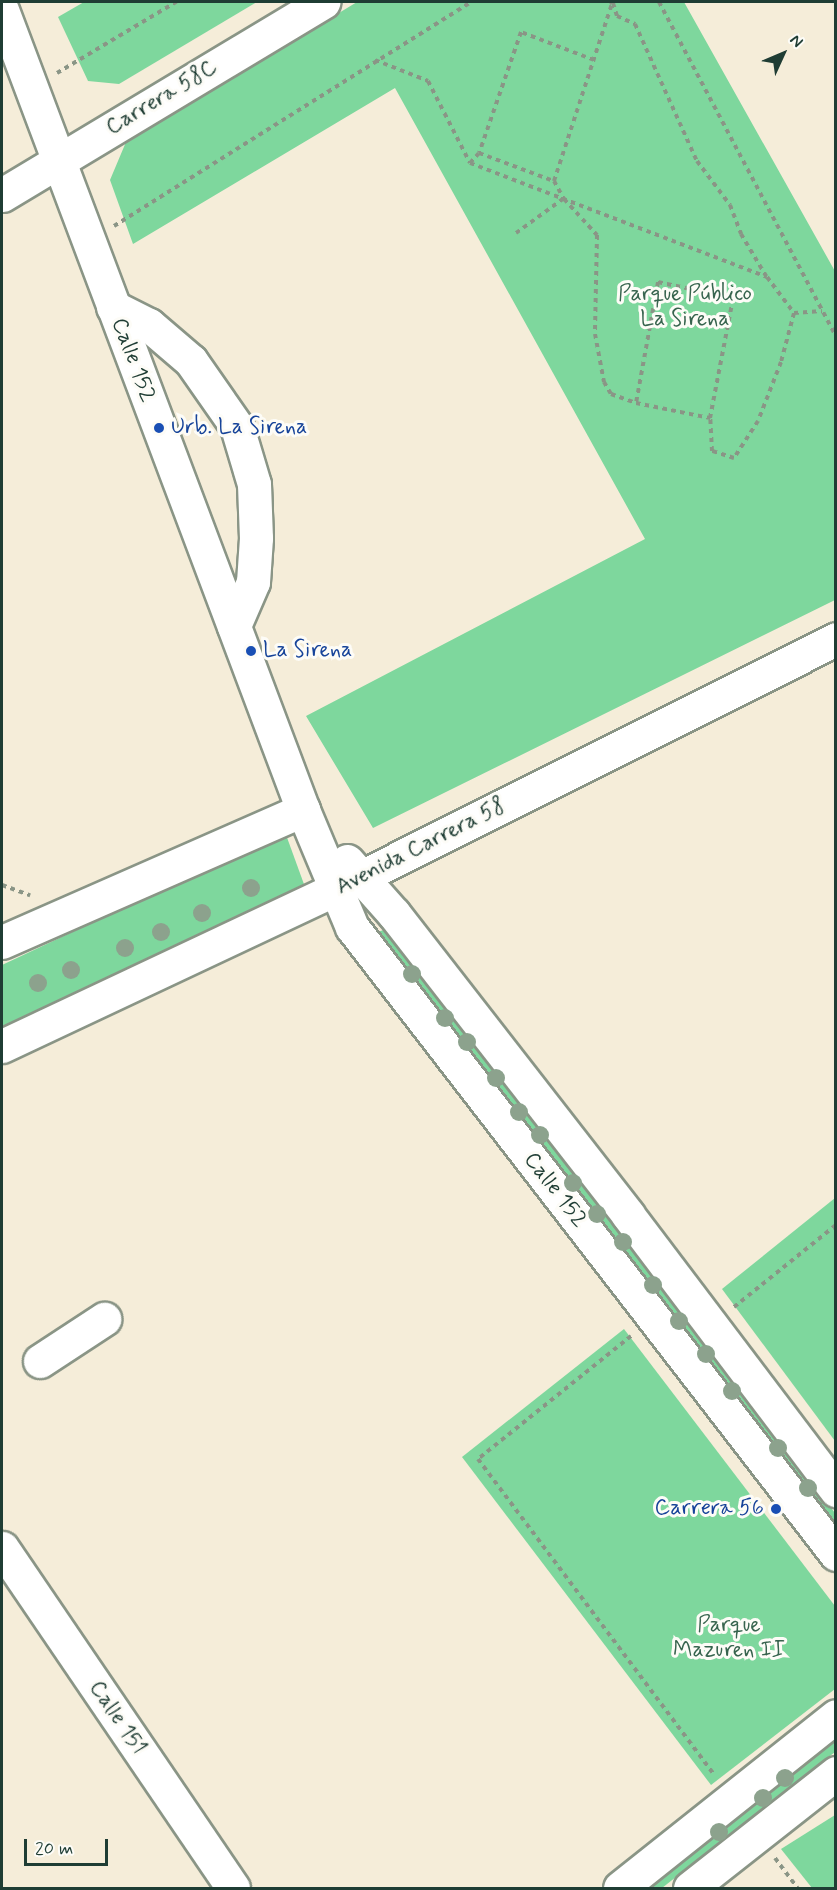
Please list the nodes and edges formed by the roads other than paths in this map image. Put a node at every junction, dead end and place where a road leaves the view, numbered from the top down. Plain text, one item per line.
1 (322, 2) edge
2 (2, 10) edge
3 (58, 161) junction
4 (2, 195) edge
5 (113, 307) junction
6 (234, 626) junction
7 (836, 639) edge
8 (303, 810) junction
9 (349, 883) junction
10 (2, 942) edge
11 (2, 1046) edge
12 (104, 1319) dead end
13 (40, 1362) dead end
14 (836, 1490) edge
15 (2, 1548) edge
16 (836, 1554) edge
17 (836, 1716) edge
18 (836, 1773) edge
19 (233, 1888) edge
20 (620, 1888) edge
21 (690, 1888) edge

1 - 3 street, Carrera 58C
2 - 3 street, Calle 152
3 - 4 street, Carrera 58C
3 - 5 street, Calle 152
5 - 6 street, Calle 152
5 - 6 street
6 - 8 street, Calle 152
7 - 9 street, Avenida Carrera 58
8 - 9 street, Calle 152
8 - 10 street
9 - 11 street, Avenida Carrera 58
9 - 14 street, Calle 152
9 - 16 street, Calle 152
12 - 13 street
15 - 19 street, Calle 151
17 - 20 street
18 - 21 street

